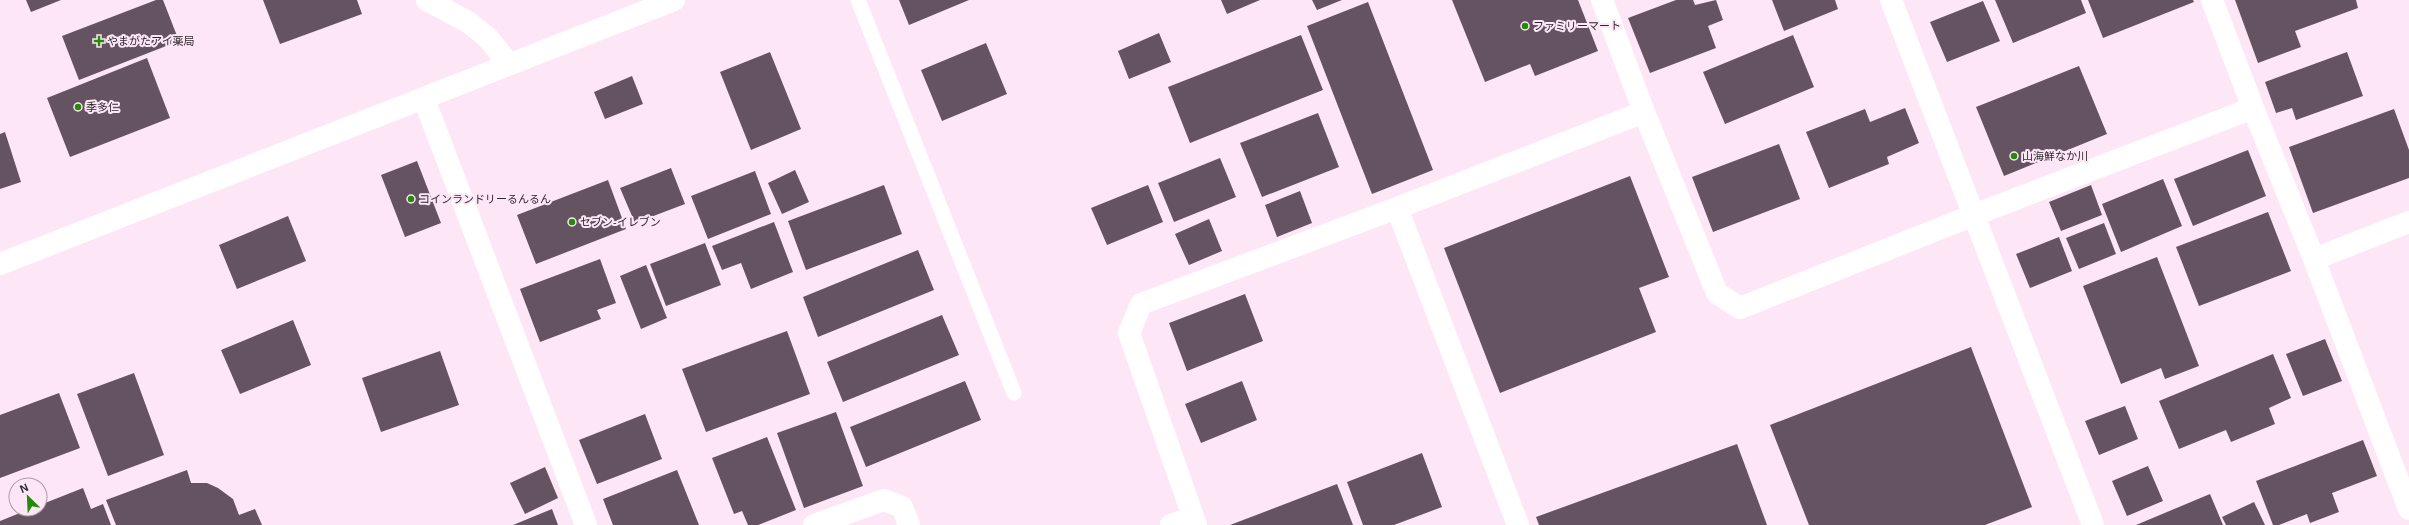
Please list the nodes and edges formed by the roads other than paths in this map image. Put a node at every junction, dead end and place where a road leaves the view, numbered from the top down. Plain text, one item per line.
1 (427, 0) edge
2 (858, 0) edge
3 (1602, 0) edge
4 (1891, 0) edge
5 (2212, 0) edge
6 (664, 2) edge
7 (509, 64) junction
8 (424, 99) junction
9 (2253, 108) junction
10 (1644, 112) junction
11 (1397, 208) junction
12 (1974, 215) junction
13 (2409, 222) edge
14 (2314, 259) junction
15 (0, 264) edge
16 (1014, 393) dead end
17 (2409, 509) edge
18 (1194, 521) edge
19 (586, 525) edge
20 (814, 525) edge
21 (909, 525) edge
22 (1172, 525) edge
23 (1518, 525) edge
24 (2093, 525) edge

1 - 7 street
2 - 16 lane
3 - 10 street
4 - 12 street
5 - 9 street
6 - 7 street
7 - 8 street
8 - 15 street
8 - 19 street
9 - 12 street
9 - 14 street
10 - 11 street
10 - 12 street
11 - 18 street
11 - 23 street
12 - 24 street
13 - 14 street
14 - 17 street
18 - 22 street
20 - 21 street

